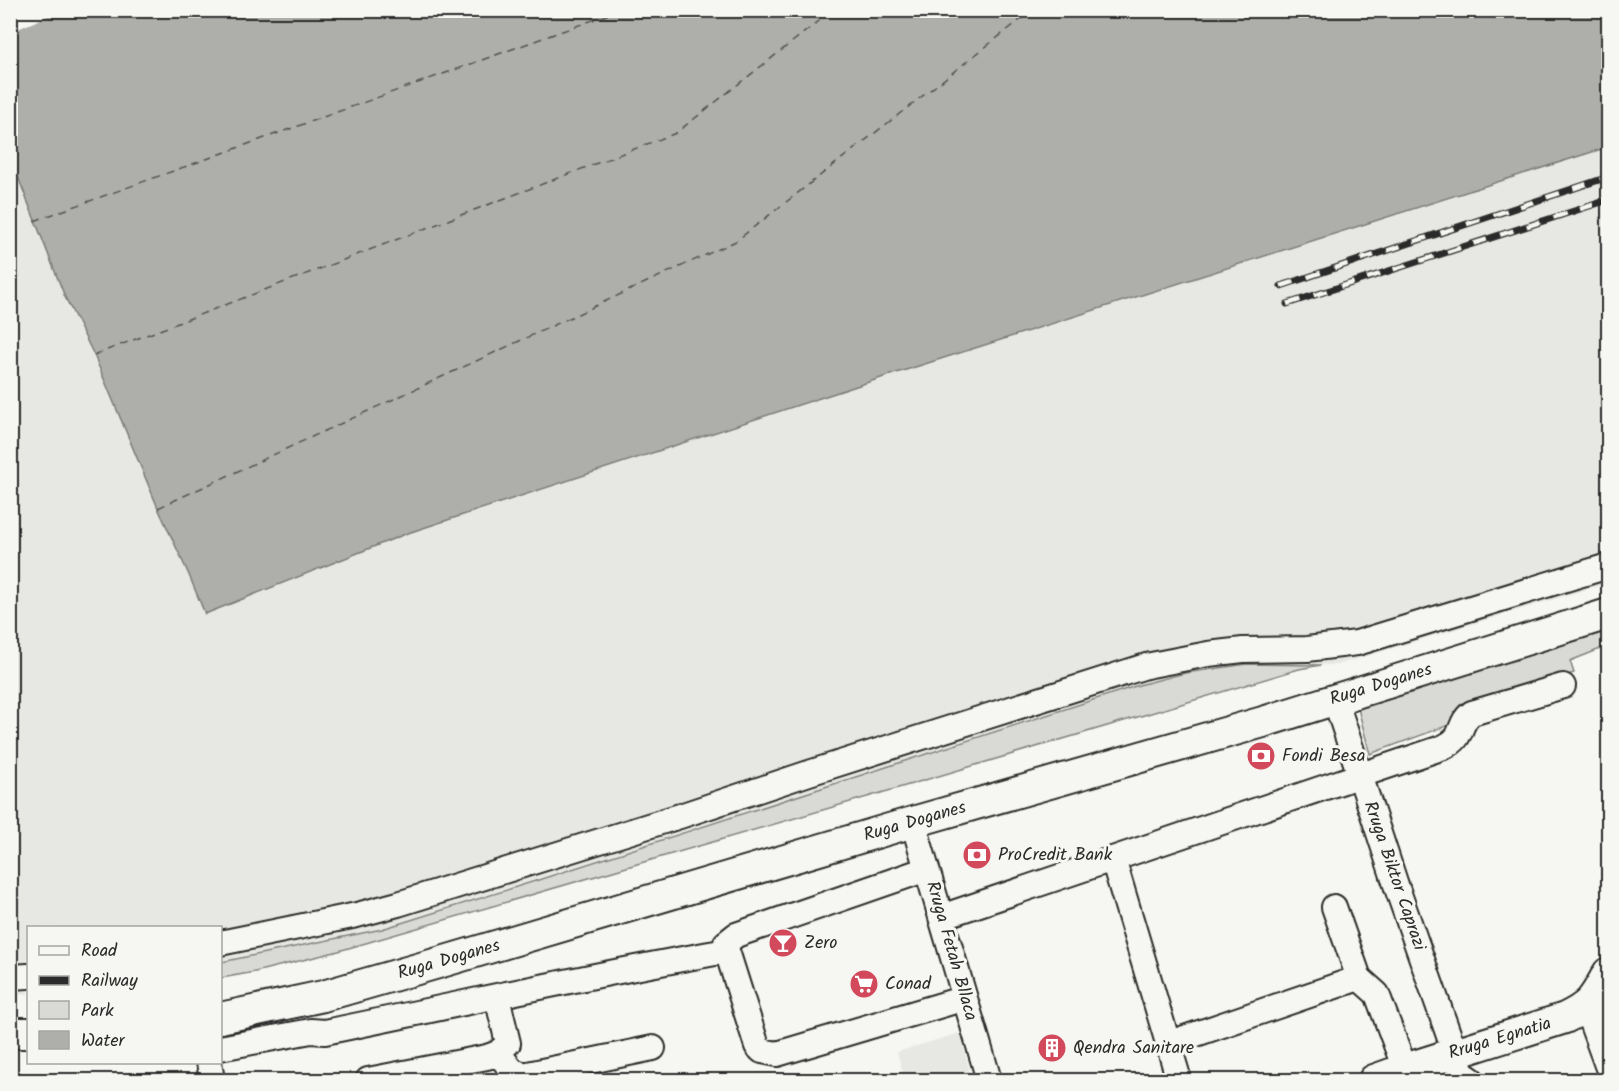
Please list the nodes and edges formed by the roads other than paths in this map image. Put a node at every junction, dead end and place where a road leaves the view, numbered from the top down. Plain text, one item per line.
1 (1608, 566) edge
2 (1608, 615) edge
3 (1563, 686) dead end
4 (1335, 699) junction
5 (1360, 775) junction
6 (913, 822) junction
7 (1113, 859) junction
8 (927, 869) junction
9 (1334, 907) dead end
10 (941, 917) junction
11 (222, 943) edge
12 (727, 951) junction
13 (1608, 973) edge
14 (27, 976) edge
15 (10, 977) edge
16 (1359, 978) junction
17 (497, 997) junction
18 (965, 998) junction
19 (1586, 1008) junction
20 (222, 1018) edge
21 (10, 1033) edge
22 (27, 1034) edge
23 (1167, 1044) junction
24 (222, 1048) edge
25 (653, 1048) dead end
26 (498, 1053) junction
27 (1456, 1053) junction
28 (209, 1064) edge
29 (1608, 1068) edge
30 (1405, 1069) junction
31 (442, 1073) edge
32 (212, 1080) edge
33 (368, 1080) edge
34 (989, 1080) edge
35 (1179, 1080) edge
36 (1374, 1080) edge
37 (1472, 1080) edge

1 - 11 street
2 - 4 main road, Ruga Doganes
3 - 5 street
4 - 5 street, Rruga Biktor Caprazi
4 - 6 main road, Ruga Doganes
5 - 7 street
5 - 27 street, Rruga Biktor Caprazi
6 - 8 street, Rruga Fetah Bllaca
6 - 20 main road, Ruga Doganes
7 - 10 street
7 - 23 street
8 - 10 street, Rruga Fetah Bllaca
8 - 12 street
9 - 16 street
10 - 18 street, Rruga Fetah Bllaca
12 - 17 street
12 - 18 street
13 - 19 main road
14 - 15 street
16 - 23 street
16 - 30 street
17 - 24 street
17 - 26 street
18 - 34 street, Rruga Fetah Bllaca
19 - 27 main road, Rruga Egnatia
19 - 29 street
21 - 22 main road
23 - 35 street
25 - 26 street
26 - 31 street
27 - 30 main road, Rruga Egnatia
27 - 37 street, Rruga Biktor Caprazi
28 - 32 street
30 - 36 main road, Rruga Egnatia
31 - 33 street

